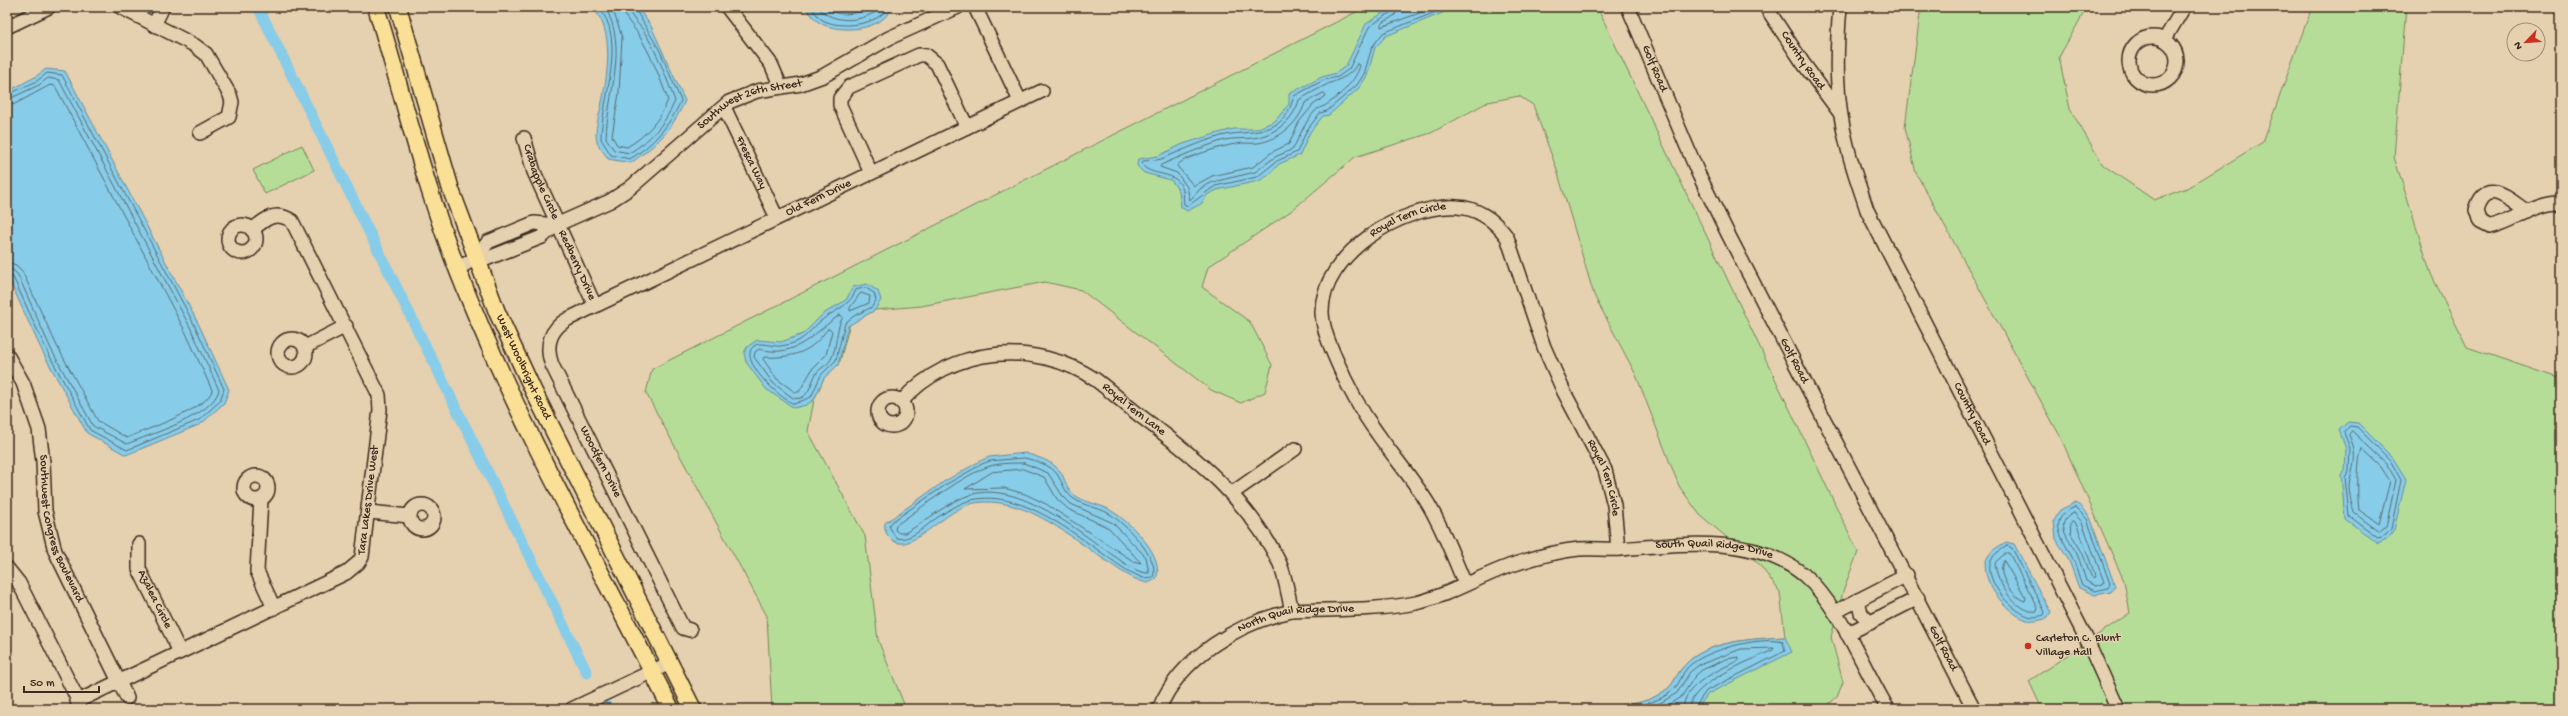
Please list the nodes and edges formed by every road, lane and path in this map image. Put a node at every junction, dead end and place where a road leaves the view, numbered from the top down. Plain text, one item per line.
1 (120, 7) edge
2 (163, 7) edge
3 (376, 7) edge
4 (398, 7) edge
5 (727, 7) edge
6 (958, 7) edge
7 (975, 7) edge
8 (1628, 7) edge
9 (1766, 7) edge
10 (1840, 7) edge
11 (2184, 7) edge
12 (45, 8) edge
13 (154, 25) junction
14 (7, 27) edge
15 (2165, 39) dead end
16 (781, 87) junction
17 (1042, 91) dead end
18 (1020, 101) junction
19 (724, 107) junction
20 (1840, 113) junction
21 (967, 127) junction
22 (200, 133) dead end
23 (524, 138) dead end
24 (871, 173) junction
25 (2561, 203) edge
26 (2528, 212) dead end
27 (777, 218) junction
28 (556, 225) junction
29 (252, 230) dead end
30 (476, 258) junction
31 (457, 269) junction
32 (595, 306) junction
33 (346, 326) junction
34 (305, 347) dead end
35 (7, 355) edge
36 (901, 402) dead end
37 (1295, 449) dead end
38 (1231, 494) junction
39 (261, 499) dead end
40 (369, 512) junction
41 (409, 516) dead end
42 (139, 544) dead end
43 (1618, 549) junction
44 (7, 568) edge
45 (1907, 576) junction
46 (1465, 584) junction
47 (1918, 598) junction
48 (1858, 600) junction
49 (274, 608) junction
50 (1292, 611) junction
51 (1835, 612) junction
52 (1870, 623) junction
53 (690, 630) dead end
54 (1847, 634) junction
55 (180, 652) junction
56 (670, 663) junction
57 (652, 671) junction
58 (119, 682) junction
59 (127, 698) dead end
60 (78, 705) edge
61 (572, 709) edge
62 (671, 709) edge
63 (693, 709) edge
64 (1159, 709) edge
65 (1888, 709) edge
66 (1974, 709) edge
67 (2118, 709) edge

1 - 13 street
2 - 13 street
3 - 31 main road, West Woolbright Road
4 - 30 main road, West Woolbright Road
5 - 16 street
6 - 16 street, Southwest 26th Street
7 - 18 street
8 - 45 street, Golf Road
9 - 20 street, Country Road
10 - 20 street, Country Road
11 - 15 street
12 - 14 street
13 - 22 street
16 - 19 street, Southwest 26th Street
17 - 18 street, Old Fern Drive
18 - 21 street, Old Fern Drive
19 - 27 street, Fresca Way
19 - 28 street, Southwest 26th Street
20 - 67 street, Country Road
21 - 24 street, Old Fern Drive
21 - 24 street
23 - 28 street, Crabapple Circle
24 - 27 street, Old Fern Drive
25 - 26 street
27 - 32 street, Old Fern Drive
28 - 30 street, Southwest 26th Street
28 - 32 street, Redberry Drive
29 - 33 street, Tara Lakes Drive West
30 - 31 street, Southwest 26th Street
30 - 56 main road, West Woolbright Road
31 - 57 main road, West Woolbright Road
32 - 53 street, Woodfern Drive
33 - 34 street
33 - 40 street, Tara Lakes Drive West
35 - 58 street, Southwest Congress Boulevard
36 - 38 street, Royal Tern Lane
37 - 38 street
38 - 50 street, Royal Tern Lane
39 - 49 street
40 - 41 street
40 - 49 street, Tara Lakes Drive West
42 - 55 street, Azalea Circle
43 - 46 street, South Quail Ridge Drive
43 - 46 street, Royal Tern Circle
43 - 51 street, South Quail Ridge Drive
44 - 60 street
45 - 47 street, Golf Road
45 - 48 street
46 - 50 street, North Quail Ridge Drive
47 - 52 street
47 - 66 street, Golf Road
48 - 51 street
48 - 52 street
49 - 55 street, Tara Lakes Drive West
50 - 64 street, North Quail Ridge Drive
51 - 54 street, South Quail Ridge Drive
52 - 54 street
54 - 65 street, South Quail Ridge Drive
55 - 58 street, Tara Lakes Drive West
56 - 57 street
56 - 63 main road, West Woolbright Road
57 - 61 street
57 - 62 main road, West Woolbright Road
58 - 59 street, Southwest Congress Boulevard
58 - 60 street, Tara Lakes Drive West

